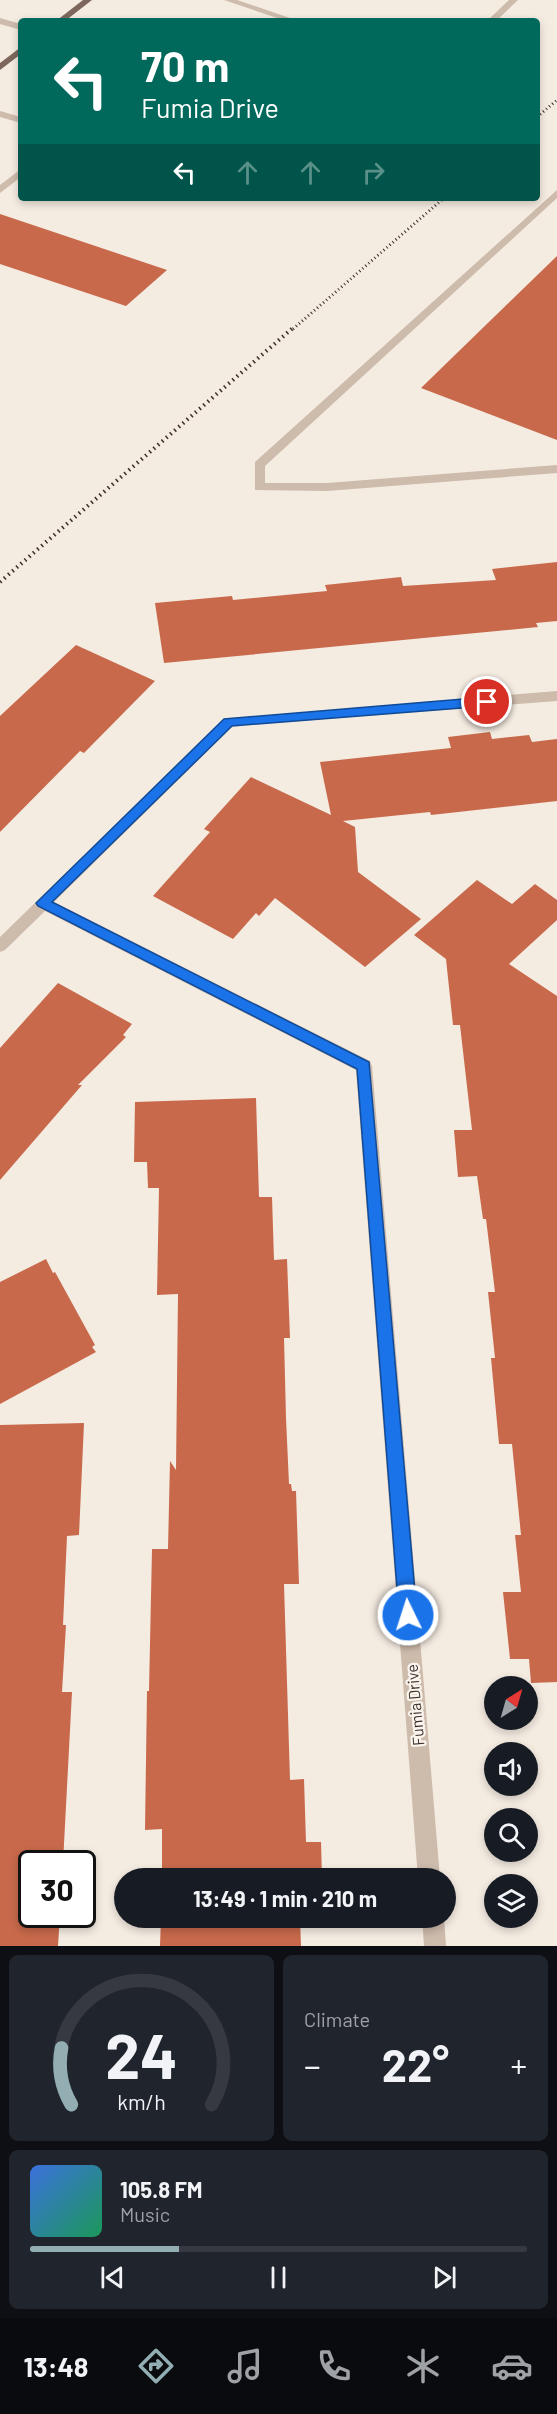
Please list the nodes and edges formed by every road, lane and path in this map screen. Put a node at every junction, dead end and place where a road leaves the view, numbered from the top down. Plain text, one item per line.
1 (88, 0) edge
2 (228, 0) edge
3 (514, 0) edge
4 (64, 18) edge
5 (285, 18) edge
6 (494, 18) edge
7 (0, 21) edge
8 (18, 26) edge
9 (18, 52) edge
10 (0, 67) edge
11 (0, 114) edge
12 (18, 119) edge
13 (18, 175) edge
14 (0, 190) edge
15 (557, 193) edge
16 (557, 469) edge
17 (557, 696) edge
18 (43, 903) junction
19 (0, 946) edge
20 (428, 1868) edge
21 (434, 1928) edge
22 (435, 1946) edge

1 - 4 main road
2 - 5 street
3 - 6 street
7 - 8 street
9 - 10 main road
11 - 12 street
13 - 14 street
15 - 16 street
17 - 18 street
18 - 19 street
18 - 20 street, Fumia Drive
21 - 22 street

